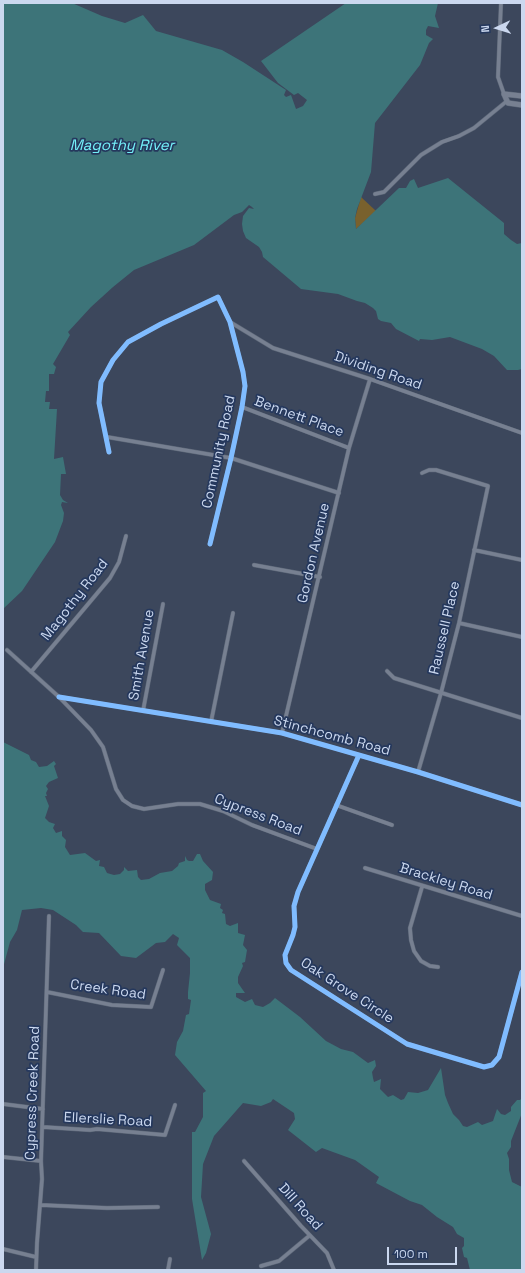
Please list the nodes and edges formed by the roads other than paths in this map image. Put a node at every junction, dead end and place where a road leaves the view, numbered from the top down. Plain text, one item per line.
1 (501, 3) edge
2 (504, 94) junction
3 (522, 96) edge
4 (507, 101) junction
5 (522, 105) edge
6 (375, 194) dead end
7 (230, 322) junction
8 (370, 379) junction
9 (242, 408) junction
10 (522, 433) edge
11 (107, 436) junction
12 (349, 448) junction
13 (109, 452) dead end
14 (231, 458) junction
15 (422, 473) dead end
16 (339, 493) junction
17 (126, 536) dead end
18 (210, 544) dead end
19 (474, 550) junction
20 (522, 560) edge
21 (254, 566) dead end
22 (320, 577) junction
23 (163, 604) dead end
24 (233, 613) dead end
25 (459, 623) junction
26 (522, 637) edge
27 (7, 650) dead end
28 (387, 671) dead end
29 (31, 672) junction
30 (441, 693) junction
31 (59, 698) junction
32 (143, 710) junction
33 (522, 718) edge
34 (211, 722) junction
35 (282, 734) junction
36 (358, 755) junction
37 (418, 772) junction
38 (336, 805) junction
39 (522, 805) edge
40 (392, 825) dead end
41 (317, 849) junction
42 (365, 868) dead end
43 (422, 887) junction
44 (49, 916) dead end
45 (522, 916) edge
46 (438, 968) dead end
47 (163, 970) dead end
48 (522, 972) edge
49 (520, 989) edge
50 (47, 992) junction
51 (3, 1104) edge
52 (174, 1105) dead end
53 (43, 1109) junction
54 (43, 1127) junction
55 (3, 1157) edge
56 (42, 1161) junction
57 (244, 1161) dead end
58 (41, 1205) junction
59 (158, 1207) dead end
60 (310, 1236) junction
61 (3, 1249) edge
62 (36, 1257) junction
63 (170, 1259) dead end
64 (261, 1266) dead end
65 (36, 1270) edge
66 (168, 1270) edge
67 (334, 1270) edge

1 - 2 street
2 - 3 street
2 - 4 street
4 - 5 street
4 - 6 street
7 - 8 street, Dividing Road
7 - 9 street, Community Road
7 - 11 street, Community Road
8 - 10 street, Dividing Road
8 - 12 street, Gordon Avenue
9 - 12 street, Bennett Place
9 - 14 street, Community Road
11 - 13 street
11 - 14 street
12 - 16 street, Gordon Avenue
14 - 16 street
14 - 18 street, Community Road
15 - 19 street, Raussell Place
16 - 22 street, Gordon Avenue
17 - 29 street, Magothy Road
19 - 20 street
19 - 25 street, Raussell Place
21 - 22 street
22 - 35 street, Gordon Avenue
23 - 32 street, Smith Avenue
24 - 34 street
25 - 26 street
25 - 30 street, Raussell Place
27 - 29 street, Cypress Road
28 - 30 street
29 - 31 street, Cypress Road
30 - 33 street
30 - 37 street, Raussell Place
31 - 32 street, Stinchcomb Road
31 - 41 street, Cypress Road
32 - 34 street, Stinchcomb Road
34 - 35 street, Stinchcomb Road
35 - 36 street, Stinchcomb Road
36 - 37 street, Stinchcomb Road
36 - 38 street, Oak Grove Circle
37 - 39 street, Stinchcomb Road
38 - 40 street
38 - 41 street, Oak Grove Circle
41 - 49 street, Oak Grove Circle
42 - 43 street, Brackley Road
43 - 45 street, Brackley Road
43 - 46 street
44 - 50 street, Cypress Creek Road
47 - 50 street, Creek Road
48 - 49 street, Oak Grove Circle
50 - 53 street, Cypress Creek Road
51 - 53 street
52 - 54 street, Ellerslie Road
53 - 54 street, Cypress Creek Road
54 - 56 street, Cypress Creek Road
55 - 56 street
56 - 58 street, Cypress Creek Road
57 - 60 street, Dill Road
58 - 59 street
58 - 62 street, Cypress Creek Road
60 - 64 street
60 - 67 street, Dill Road
61 - 62 street
62 - 65 street, Cypress Creek Road
63 - 66 street

